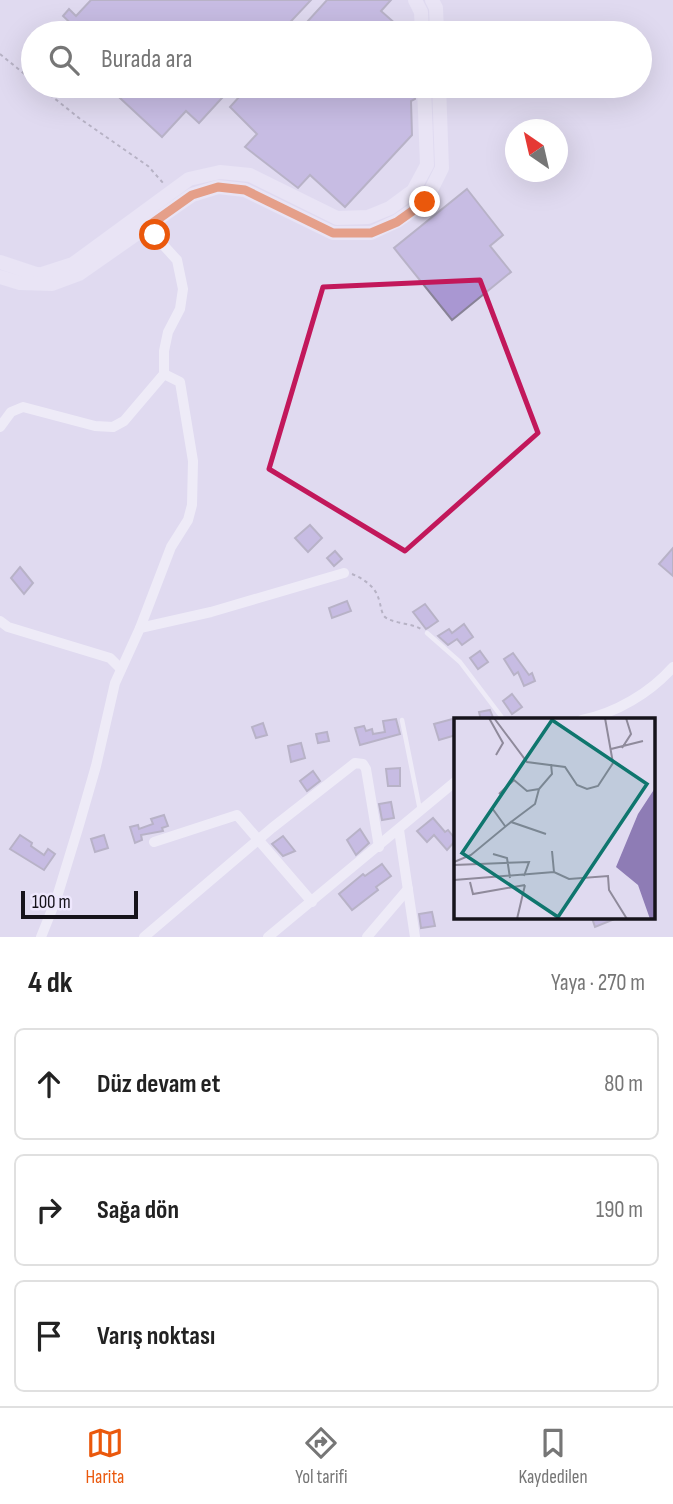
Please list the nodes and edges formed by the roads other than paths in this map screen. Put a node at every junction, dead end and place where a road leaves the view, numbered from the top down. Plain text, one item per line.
1 (415, 0) edge
2 (432, 0) edge
3 (421, 21) edge
4 (437, 21) edge
5 (424, 98) edge
6 (439, 98) edge
7 (143, 222) junction
8 (0, 262) edge
9 (0, 276) edge
10 (164, 374) junction
11 (0, 427) edge
12 (344, 573) road end
13 (0, 621) edge
14 (140, 628) junction
15 (427, 633) road end
16 (673, 667) edge
17 (121, 669) junction
18 (502, 718) edge
19 (592, 718) edge
20 (402, 720) dead end
21 (454, 783) edge
22 (420, 811) junction
23 (399, 830) junction
24 (259, 839) junction
25 (154, 842) dead end
26 (379, 847) junction
27 (408, 889) junction
28 (312, 902) junction
29 (41, 937) edge
30 (144, 937) edge
31 (268, 937) edge
32 (367, 937) edge
33 (415, 937) edge

1 - 3 street
2 - 4 street
5 - 7 street
6 - 7 street
7 - 8 street
7 - 9 street
7 - 10 street
10 - 11 street
10 - 14 street
12 - 14 street
13 - 17 street
14 - 17 street
15 - 18 lane
16 - 19 street
17 - 29 street
20 - 22 lane
21 - 22 street
22 - 23 street
23 - 26 street
23 - 27 street
24 - 25 street
24 - 26 street
24 - 28 street
24 - 30 street
26 - 28 street
27 - 32 street
27 - 33 street
28 - 31 street

